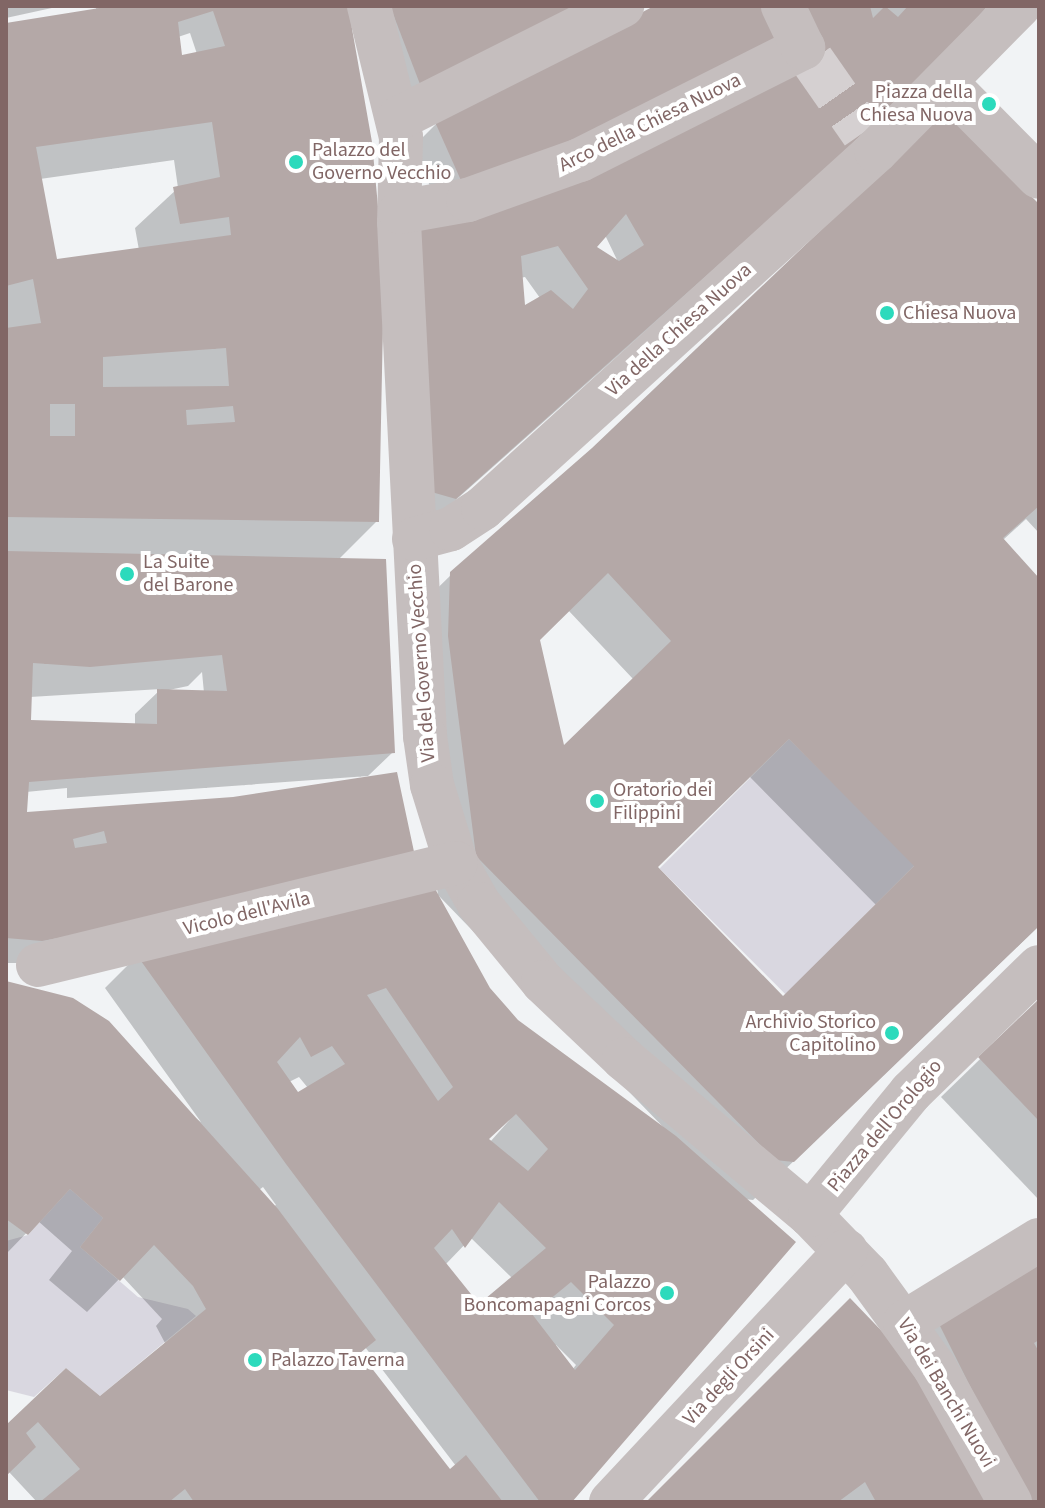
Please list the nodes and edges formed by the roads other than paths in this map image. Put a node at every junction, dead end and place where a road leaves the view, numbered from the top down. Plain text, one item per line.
1 (369, 6) edge
2 (622, 6) edge
3 (783, 6) edge
4 (1019, 6) edge
5 (938, 90) junction
6 (399, 118) junction
7 (1039, 177) edge
8 (400, 212) junction
9 (414, 539) junction
10 (456, 863) junction
11 (38, 965) dead end
12 (1039, 967) edge
13 (810, 1215) junction
14 (1039, 1240) edge
15 (846, 1251) junction
16 (905, 1322) junction
17 (611, 1502) edge
18 (1010, 1502) edge

1 - 6 street, Via del Governo Vecchio
2 - 6 street
3 - 8 street, Arco della Chiesa Nuova
4 - 5 street
5 - 7 street
5 - 9 street, Via della Chiesa Nuova
6 - 8 street, Via del Governo Vecchio
8 - 9 street, Via del Governo Vecchio
9 - 10 street, Via del Governo Vecchio
10 - 11 street, Vicolo dell'Avila
10 - 13 street, Via del Governo Vecchio
12 - 13 street, Piazza dell'Orologio
13 - 15 street, Via del Governo Vecchio
14 - 16 street
15 - 16 street, Via dei Banchi Nuovi
15 - 17 street, Via degli Orsini
16 - 18 street, Via dei Banchi Nuovi

